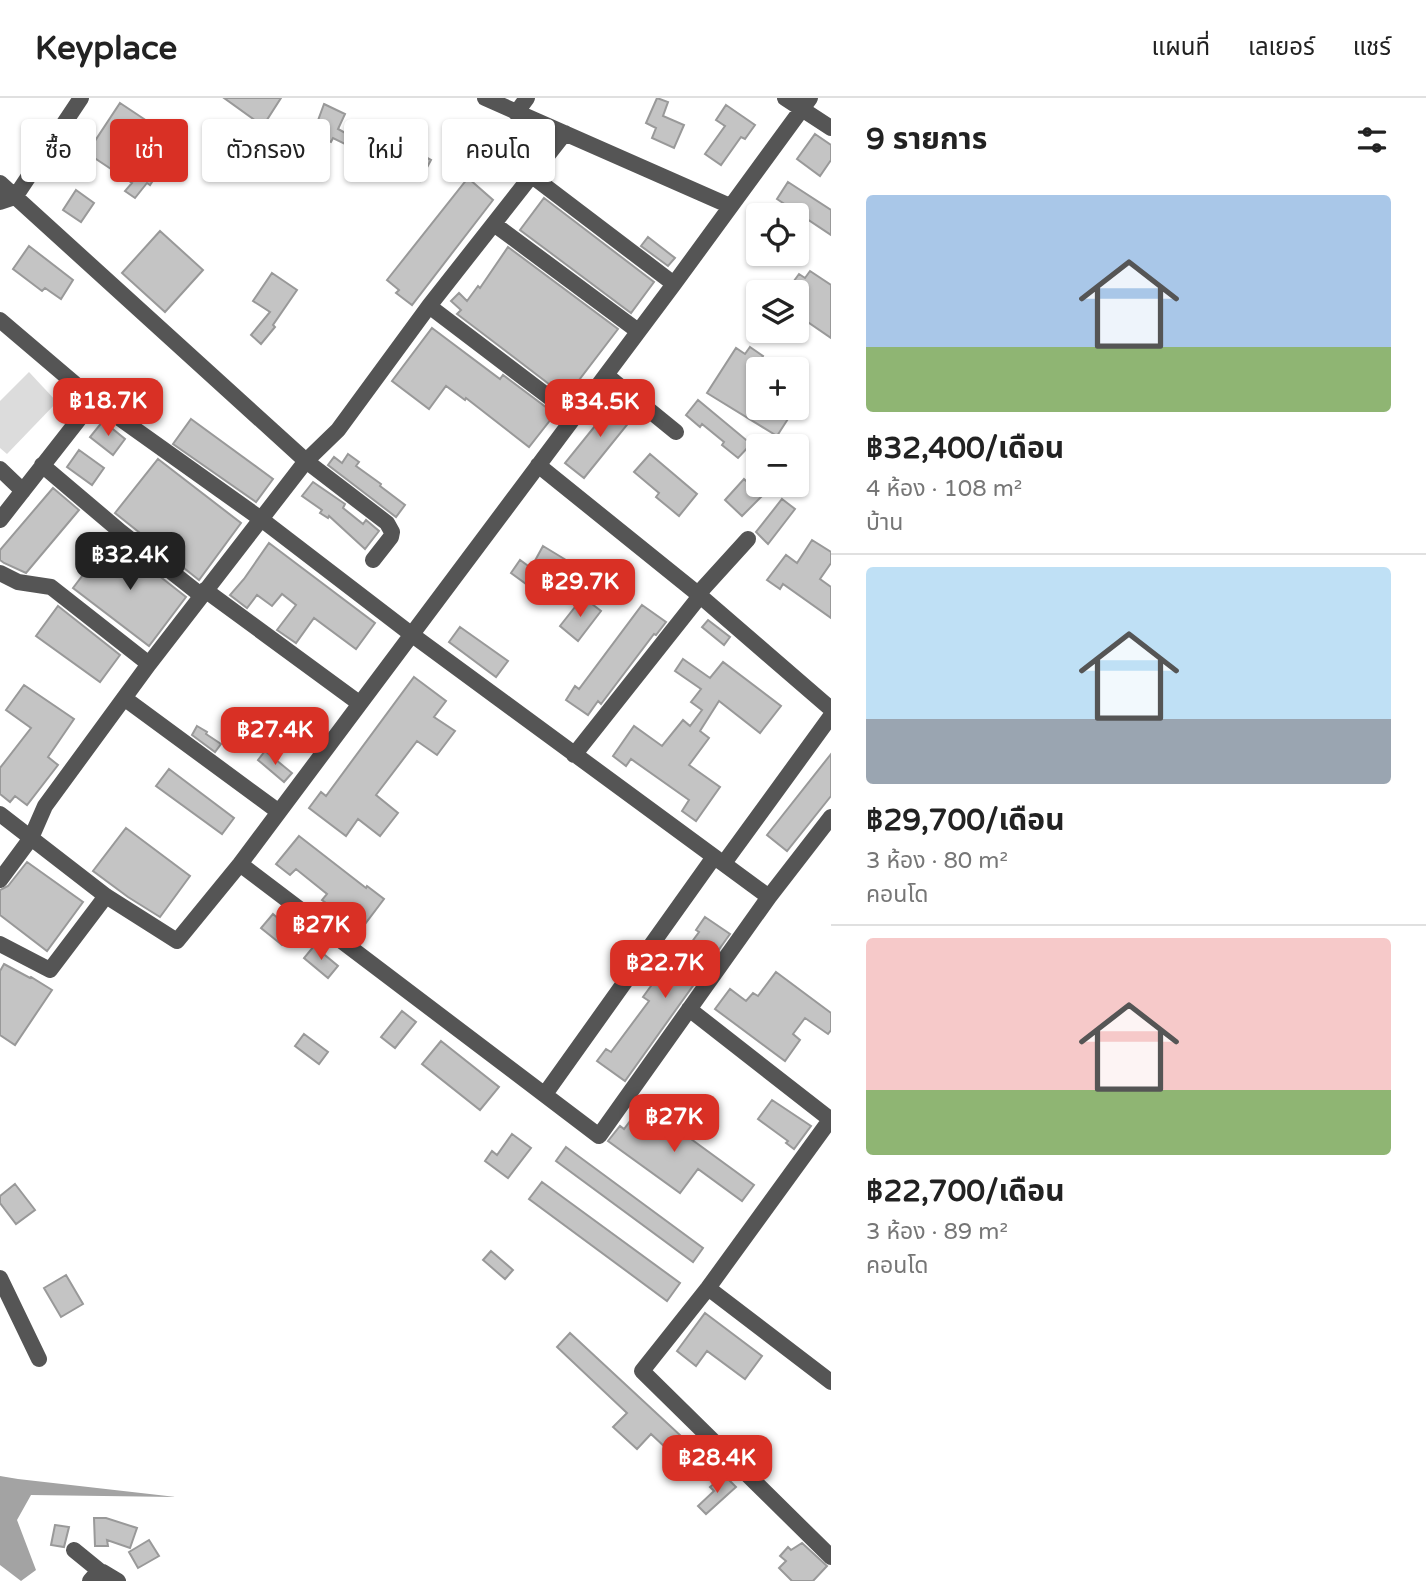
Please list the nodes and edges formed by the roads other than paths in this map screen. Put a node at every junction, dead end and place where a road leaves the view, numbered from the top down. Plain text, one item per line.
1 (81, 98) edge
2 (485, 98) edge
3 (527, 98) edge
4 (785, 98) edge
5 (806, 104) edge
6 (516, 113) junction
7 (831, 128) edge
8 (565, 134) junction
9 (555, 147) edge
10 (527, 182) edge
11 (540, 182) edge
12 (0, 183) edge
13 (8, 200) edge
14 (730, 206) junction
15 (494, 224) junction
16 (674, 284) junction
17 (429, 306) junction
18 (1, 323) edge
19 (638, 331) junction
20 (606, 375) junction
21 (94, 400) junction
22 (574, 416) junction
23 (676, 432) dead end
24 (306, 461) junction
25 (42, 465) junction
26 (538, 465) junction
27 (0, 469) edge
28 (23, 491) junction
29 (261, 519) junction
30 (0, 520) edge
31 (748, 539) dead end
32 (373, 560) dead end
33 (0, 572) edge
34 (204, 593) junction
35 (699, 595) junction
36 (411, 634) junction
37 (149, 664) junction
38 (124, 698) junction
39 (359, 703) junction
40 (831, 709) edge
41 (831, 716) edge
42 (574, 755) junction
43 (279, 812) junction
44 (0, 814) edge
45 (831, 817) edge
46 (31, 838) junction
47 (719, 860) junction
48 (240, 864) junction
49 (0, 880) edge
50 (106, 896) junction
51 (769, 897) junction
52 (0, 944) edge
53 (689, 1009) junction
54 (545, 1094) junction
55 (831, 1120) edge
56 (0, 1278) edge
57 (708, 1288) junction
58 (39, 1359) dead end
59 (831, 1382) edge
60 (74, 1550) dead end
61 (831, 1557) edge
62 (96, 1576) edge
63 (118, 1581) edge

1 - 13 street
2 - 6 street
3 - 6 street
4 - 5 street
5 - 7 street
5 - 14 street
6 - 8 street
8 - 9 street
8 - 14 street
10 - 15 street
11 - 16 street
12 - 13 street
13 - 24 street
14 - 16 street
15 - 17 street
15 - 19 street
16 - 19 street
17 - 22 street
17 - 24 street
18 - 21 street
19 - 20 street
20 - 22 street
20 - 23 street
21 - 25 street
21 - 29 street
22 - 26 street
24 - 29 street
24 - 32 street
25 - 28 street
25 - 34 street
26 - 35 street
26 - 36 street
27 - 28 street
28 - 30 street
29 - 34 street
29 - 36 street
31 - 35 street
33 - 37 street
34 - 37 street
34 - 39 street
35 - 40 street
35 - 42 street
36 - 39 street
36 - 42 street
37 - 38 street
38 - 43 street
38 - 46 street
39 - 43 street
41 - 47 street
42 - 47 street
43 - 48 street
44 - 46 street
45 - 51 street
46 - 49 street
46 - 50 street
47 - 51 street
47 - 54 street
48 - 50 street
48 - 54 street
50 - 52 street
51 - 53 street
53 - 54 street
53 - 55 street
55 - 57 street
56 - 58 street
57 - 59 street
57 - 61 street
60 - 62 street
62 - 63 street

